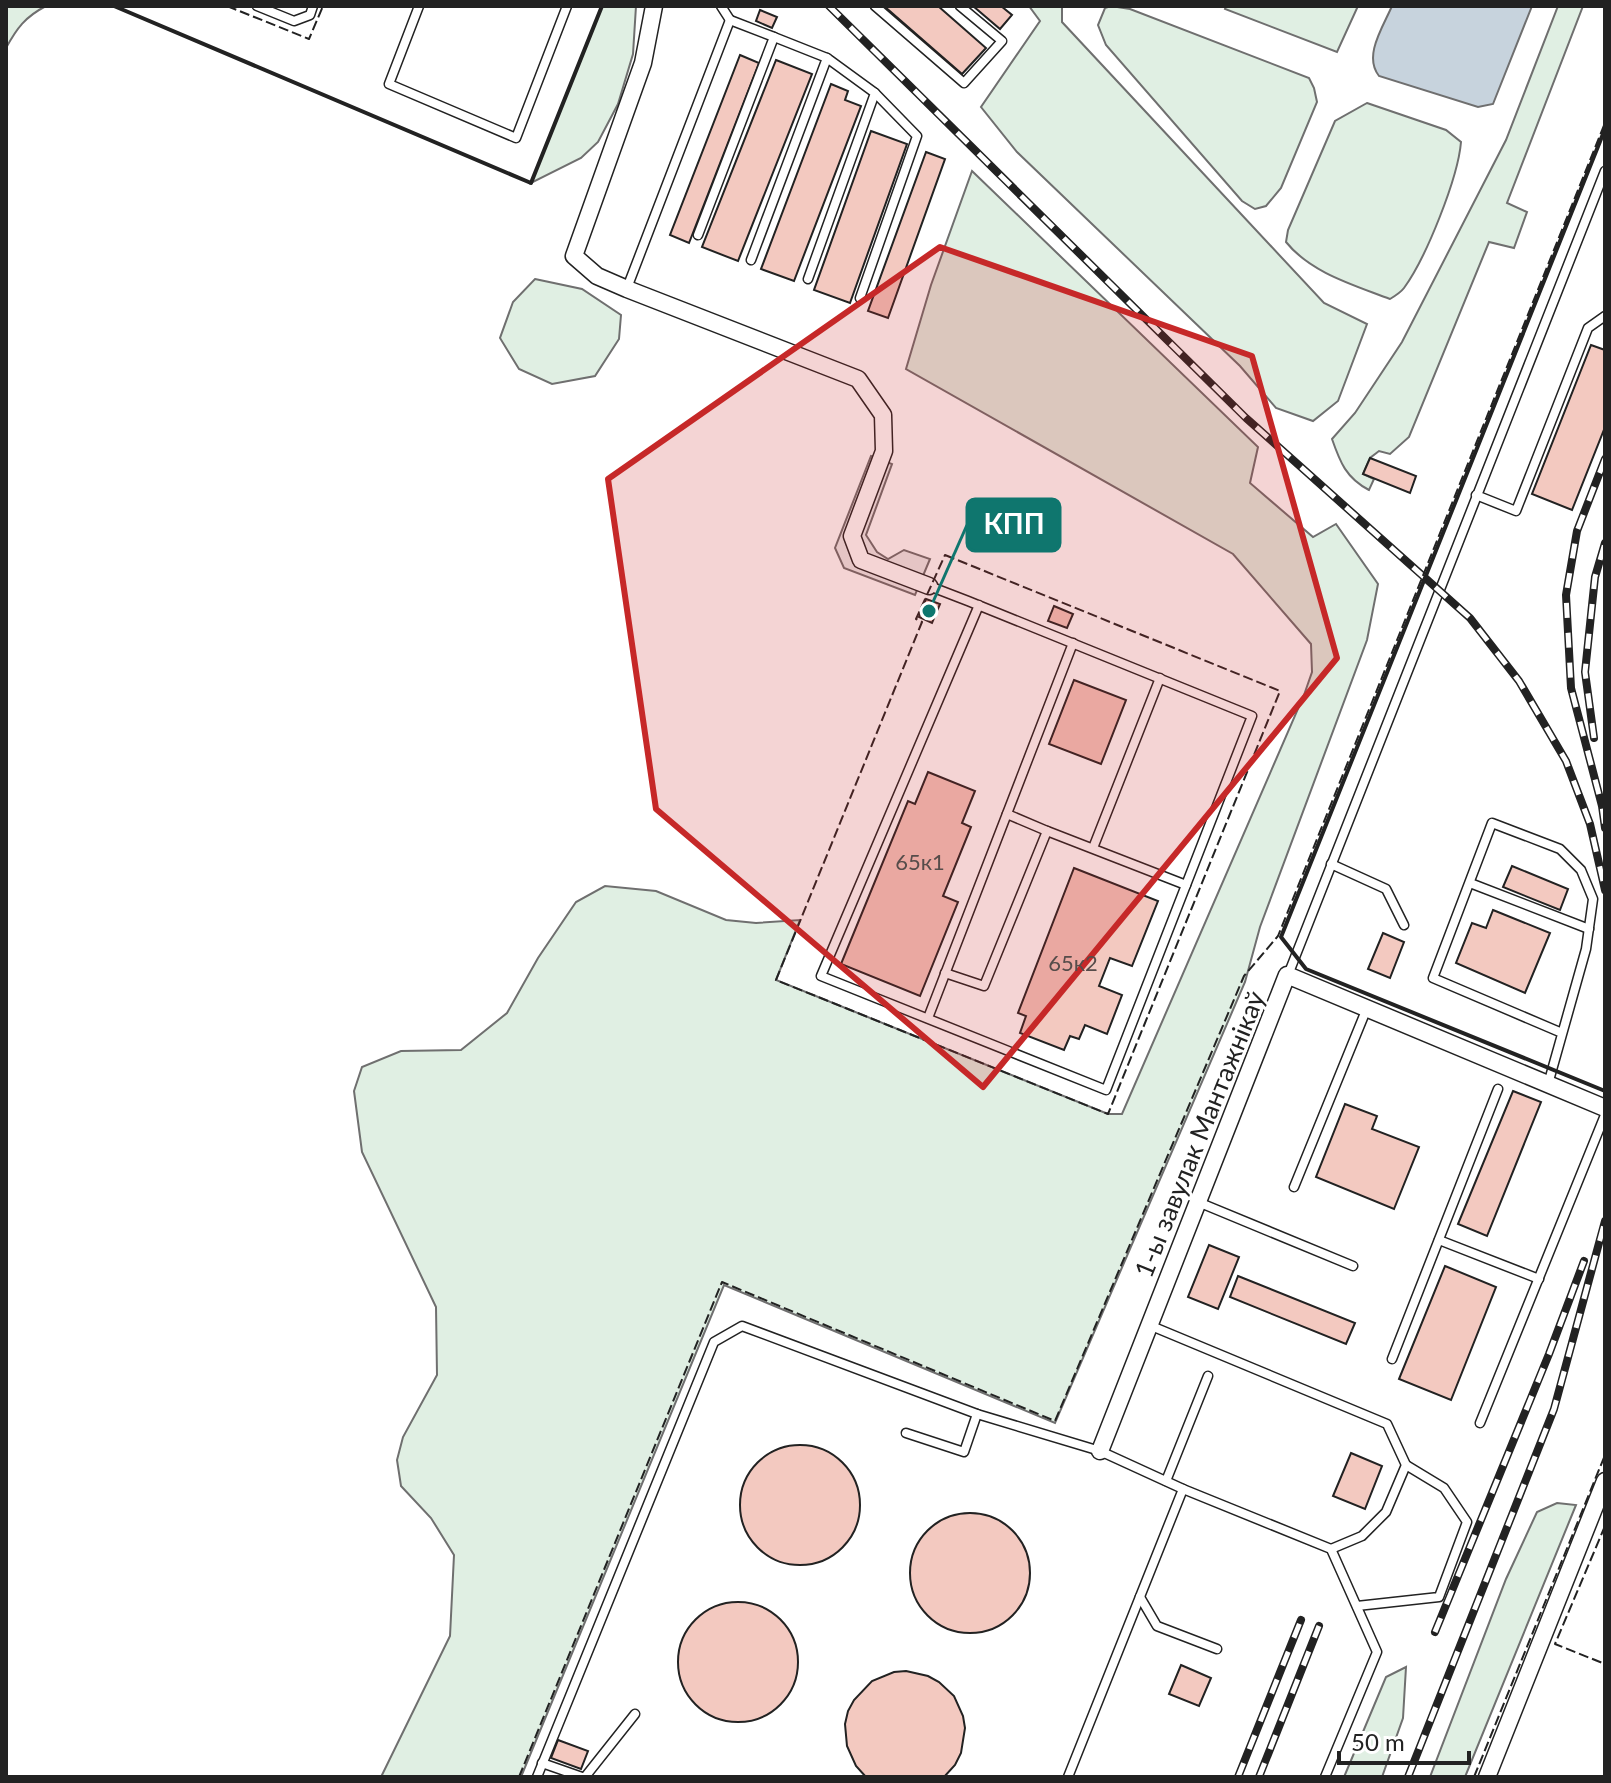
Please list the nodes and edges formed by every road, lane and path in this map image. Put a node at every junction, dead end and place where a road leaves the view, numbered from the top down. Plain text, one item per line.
1 (257, 6) edge
2 (313, 6) edge
3 (419, 6) edge
4 (567, 6) edge
5 (654, 6) edge
6 (721, 6) edge
7 (875, 6) edge
8 (960, 6) edge
9 (730, 20) junction
10 (774, 37) junction
11 (827, 58) junction
12 (875, 93) junction
13 (1605, 171) edge
14 (698, 235) dead end
15 (751, 260) dead end
16 (808, 279) dead end
17 (627, 289) junction
18 (860, 298) dead end
19 (1605, 316) edge
20 (1476, 495) junction
21 (929, 586) joint
22 (979, 605) junction
23 (1073, 643) junction
24 (1160, 678) junction
25 (1007, 814) junction
26 (1047, 831) junction
27 (1093, 848) junction
28 (1331, 864) junction
29 (1470, 883) junction
30 (1186, 885) junction
31 (1404, 925) dead end
32 (1589, 929) junction
33 (945, 973) junction
34 (1287, 975) junction
35 (1367, 1008) junction
36 (928, 1018) junction
37 (1562, 1033) junction
38 (1548, 1084) junction
39 (1498, 1089) dead end
40 (1605, 1108) edge
41 (1605, 1115) edge
42 (1294, 1187) dead end
43 (1198, 1202) junction
44 (1439, 1240) junction
45 (1353, 1266) dead end
46 (1539, 1279) junction
47 (1149, 1325) junction
48 (1392, 1359) dead end
49 (1208, 1376) dead end
50 (977, 1414) junction
51 (1480, 1423) dead end
52 (906, 1433) dead end
53 (1100, 1451) junction
54 (1406, 1465) junction
55 (1166, 1481) junction
56 (1605, 1481) edge
57 (1183, 1489) junction
58 (1331, 1549) junction
59 (1140, 1597) junction
60 (1357, 1606) junction
61 (1217, 1649) dead end
62 (635, 1714) dead end
63 (542, 1763) junction
64 (537, 1777) edge
65 (583, 1777) edge
66 (1068, 1777) edge
67 (1325, 1777) edge
68 (1487, 1777) edge

1 - 2 lane
3 - 4 lane
5 - 17 street
6 - 9 lane
7 - 8 lane
9 - 10 lane
9 - 17 lane
10 - 11 lane
10 - 14 lane
11 - 12 lane
11 - 15 lane
12 - 16 lane
12 - 18 lane
13 - 20 lane
17 - 21 street
19 - 20 lane
20 - 28 lane
21 - 22 lane
22 - 23 lane
22 - 36 lane
23 - 24 lane
23 - 25 lane
24 - 27 lane
24 - 30 lane
25 - 26 lane
25 - 33 lane
26 - 27 lane
26 - 33 lane
27 - 30 lane
28 - 31 lane
28 - 34 lane
29 - 32 lane
29 - 32 lane
29 - 37 lane
30 - 36 lane
32 - 37 lane
33 - 36 lane
34 - 35 street, 1-ы завулак Мантажнікаў
34 - 43 street, 1-ы завулак Мантажнікаў
35 - 38 street, 1-ы завулак Мантажнікаў
35 - 42 lane
37 - 38 lane
38 - 40 street, 1-ы завулак Мантажнікаў
39 - 44 lane
41 - 46 lane
43 - 45 lane
43 - 47 street, 1-ы завулак Мантажнікаў
44 - 46 lane
44 - 48 lane
46 - 51 lane
47 - 53 street, 1-ы завулак Мантажнікаў
47 - 54 lane
49 - 55 lane
50 - 52 lane
50 - 53 lane
50 - 63 lane
53 - 55 lane
54 - 58 lane
54 - 60 lane
55 - 57 lane
56 - 68 street
57 - 58 lane
57 - 59 lane
58 - 60 lane
59 - 61 lane
59 - 66 lane
60 - 67 lane
62 - 65 lane
63 - 64 lane
63 - 65 lane

